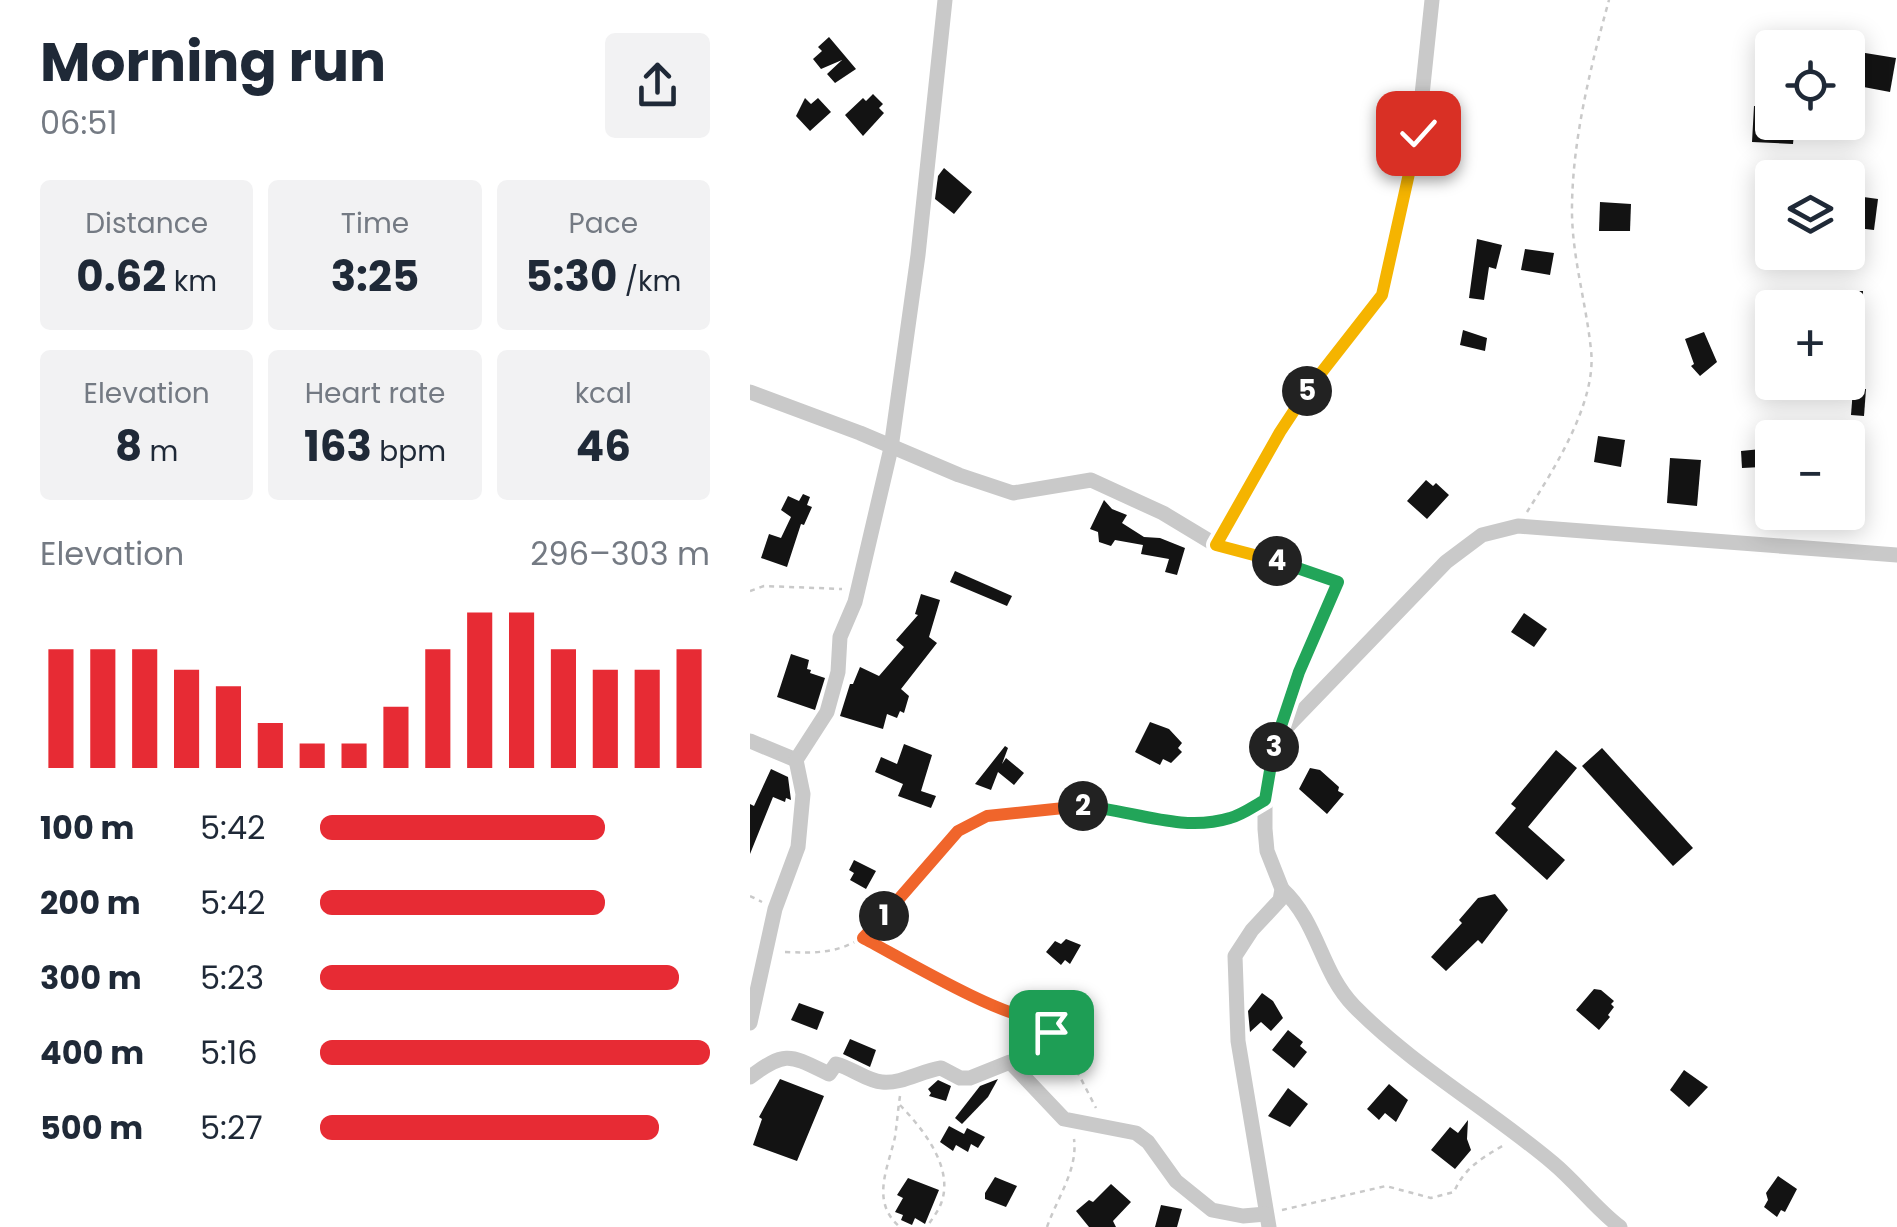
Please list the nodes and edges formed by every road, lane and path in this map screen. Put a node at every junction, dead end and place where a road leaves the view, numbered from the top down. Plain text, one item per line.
1 (945, 0) edge
2 (1432, 0) edge
3 (1609, 0) edge
4 (750, 392) edge
5 (891, 448) junction
6 (1518, 526) junction
7 (1216, 545) junction
8 (1897, 555) edge
9 (858, 590) junction
10 (750, 591) edge
11 (1276, 738) junction
12 (750, 742) edge
13 (796, 760) junction
14 (1265, 800) junction
15 (1282, 889) junction
16 (863, 938) junction
17 (767, 951) junction
18 (751, 1012) edge
19 (750, 1077) edge
20 (902, 1080) junction
21 (899, 1104) junction
22 (1072, 1122) junction
23 (1119, 1128) junction
24 (1518, 1138) junction
25 (1227, 1211) junction
26 (1268, 1220) edge
27 (1206, 1225) edge
28 (900, 1227) edge
29 (928, 1227) edge
30 (1047, 1227) edge
31 (1620, 1227) edge

1 - 5 street
2 - 7 street
3 - 6 path
4 - 5 street
5 - 7 street
5 - 9 street
6 - 8 street
6 - 11 street
7 - 11 street
9 - 10 path
9 - 13 street
11 - 14 street
12 - 13 street
13 - 17 street
14 - 15 street
14 - 16 path
15 - 24 street
15 - 26 street
16 - 17 path
16 - 23 path
17 - 18 street
19 - 20 street
20 - 21 path
20 - 22 street
21 - 28 path
21 - 29 path
22 - 23 street
22 - 30 path
23 - 25 street
24 - 26 path
24 - 31 street
25 - 26 street
25 - 27 street

